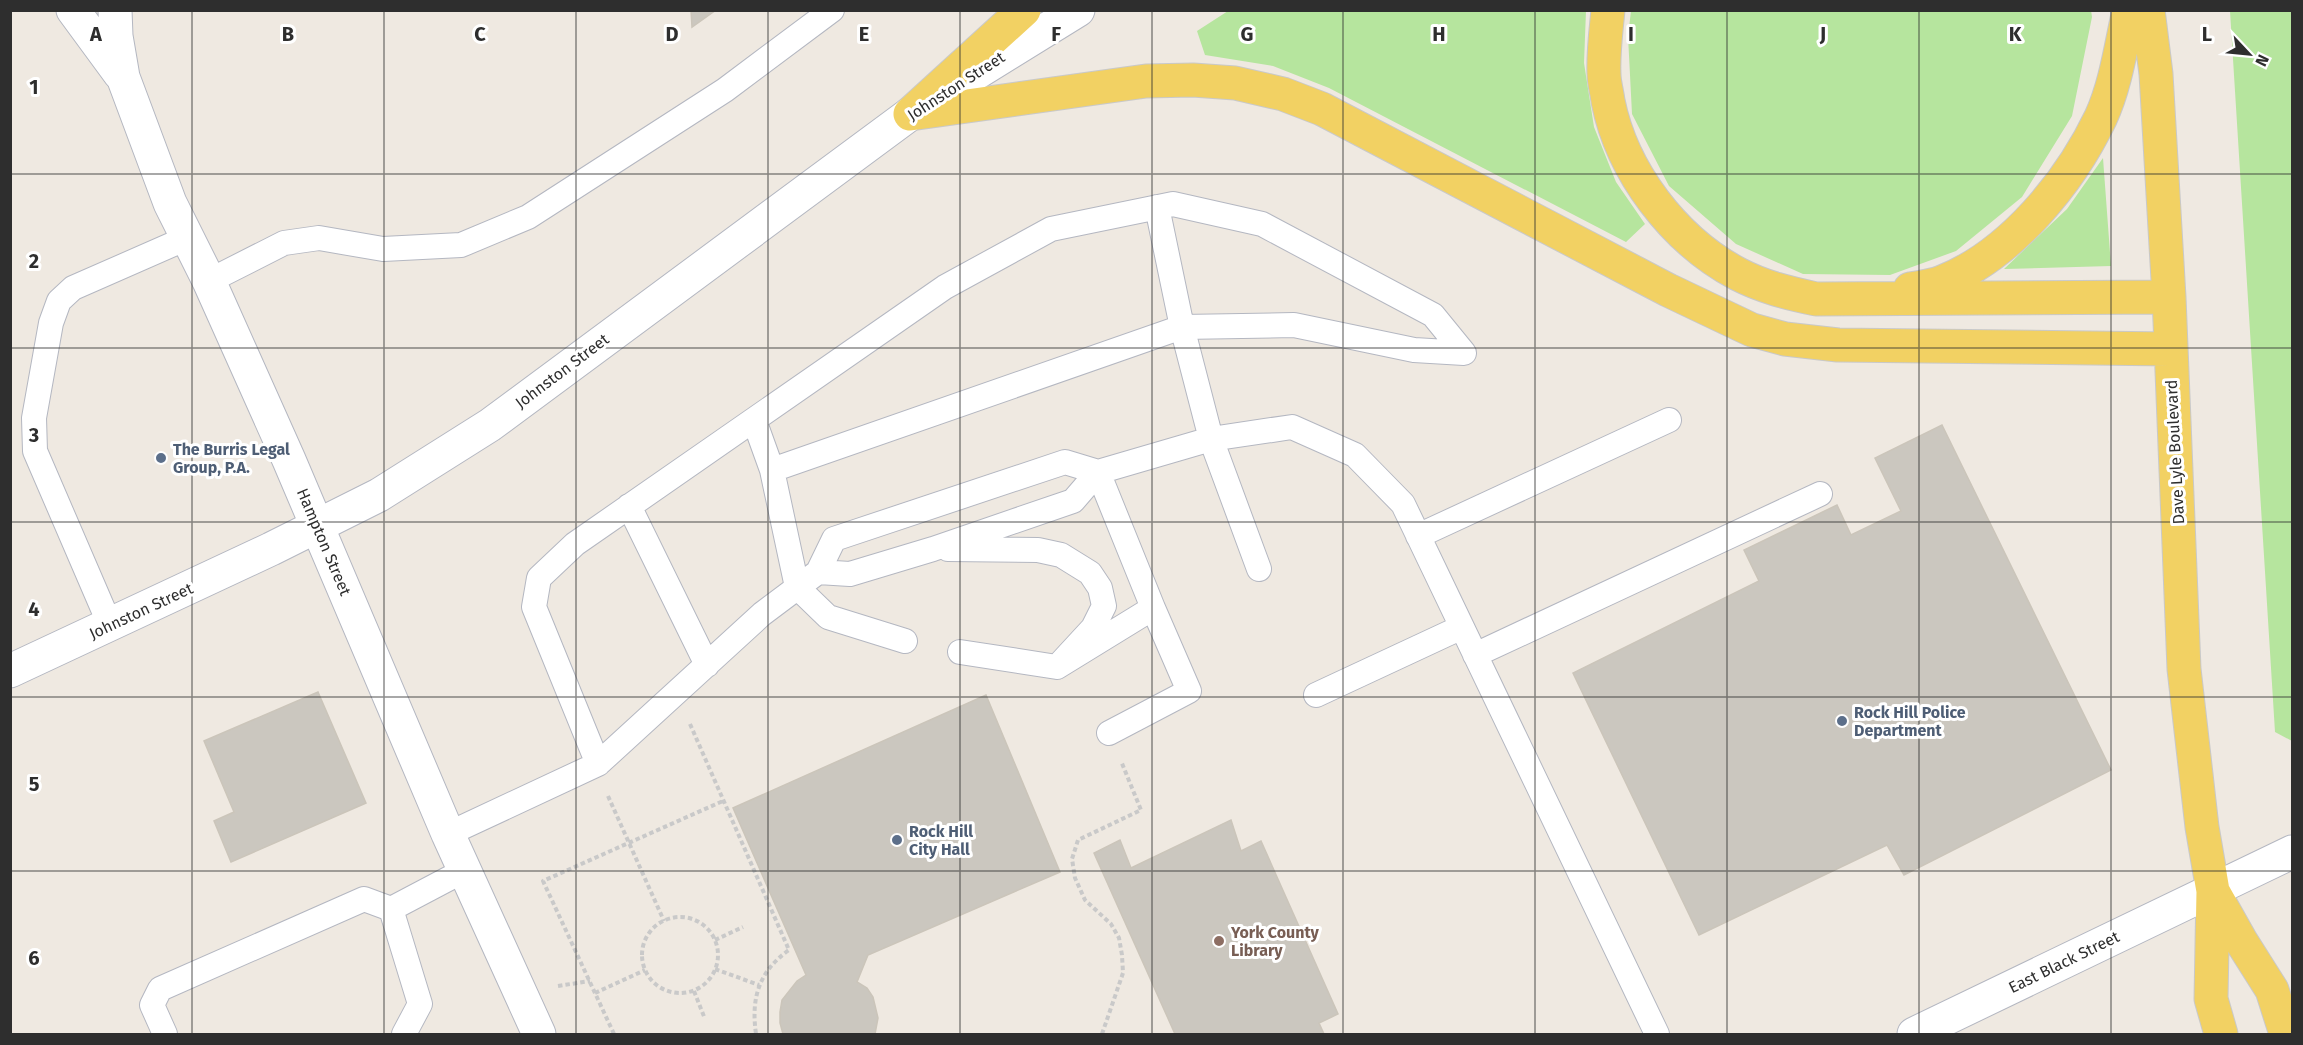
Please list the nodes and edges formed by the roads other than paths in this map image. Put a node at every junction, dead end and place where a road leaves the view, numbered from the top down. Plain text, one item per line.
1 (73, 10) edge
2 (115, 10) edge
3 (832, 10) edge
4 (1024, 10) edge
5 (1078, 10) edge
6 (1608, 10) edge
7 (2129, 10) edge
8 (2148, 10) edge
9 (123, 77) junction
10 (910, 114) junction
11 (1157, 207) junction
12 (187, 238) junction
13 (209, 281) junction
14 (2169, 297) junction
15 (1857, 300) junction
16 (1182, 327) junction
17 (2170, 349) junction
18 (754, 420) junction
19 (1670, 420) dead end
20 (1211, 439) junction
21 (772, 470) junction
22 (1098, 472) junction
23 (1820, 494) dead end
24 (629, 506) junction
25 (317, 527) junction
26 (1418, 536) junction
27 (933, 549) junction
28 (1259, 569) dead end
29 (818, 572) junction
30 (797, 587) junction
31 (1153, 608) junction
32 (110, 625) junction
33 (1462, 627) junction
34 (905, 642) dead end
35 (960, 652) dead end
36 (1475, 655) junction
37 (707, 665) junction
38 (1057, 667) junction
39 (10, 671) edge
40 (1316, 695) dead end
41 (1109, 734) road end
42 (596, 765) junction
43 (448, 834) junction
44 (2292, 852) edge
45 (465, 870) junction
46 (2213, 891) junction
47 (391, 909) junction
48 (165, 1035) edge
49 (404, 1035) edge
50 (539, 1035) edge
51 (1657, 1035) edge
52 (1914, 1035) edge
53 (2221, 1035) edge
54 (2286, 1035) edge

1 - 9 main road
2 - 9 main road, Hampton Street
3 - 13 lane
4 - 10 main road
5 - 10 main road, Johnston Street
6 - 15 main road
7 - 15 main road
8 - 14 main road, Dave Lyle Boulevard
9 - 12 main road, Hampton Street
10 - 17 main road
10 - 25 main road, Johnston Street
11 - 16 lane
11 - 16 lane
11 - 18 lane
12 - 13 main road, Hampton Street
12 - 32 lane
13 - 25 main road, Hampton Street
14 - 15 main road
14 - 17 main road, Dave Lyle Boulevard
16 - 20 lane
16 - 21 lane
17 - 46 main road, Dave Lyle Boulevard
18 - 21 lane
18 - 24 lane
19 - 26 lane
20 - 22 lane
20 - 26 lane
20 - 28 lane
21 - 30 lane
22 - 27 lane
22 - 29 lane
22 - 31 lane
23 - 36 lane
24 - 37 lane
24 - 42 lane
25 - 32 main road, Johnston Street
25 - 43 main road, Hampton Street
26 - 33 lane
27 - 29 lane
27 - 38 lane
29 - 30 lane
30 - 34 lane
30 - 37 lane
31 - 38 lane
31 - 41 lane
32 - 39 main road, Johnston Street
33 - 36 lane
33 - 40 lane
35 - 38 lane
36 - 51 lane
37 - 42 lane
42 - 43 lane
43 - 45 main road, Hampton Street
44 - 46 main road, East Black Street
45 - 47 lane
45 - 50 main road, Hampton Street
46 - 52 main road, East Black Street
46 - 53 main road, Dave Lyle Boulevard
46 - 54 main road, Dave Lyle Boulevard
47 - 48 lane
47 - 49 lane

